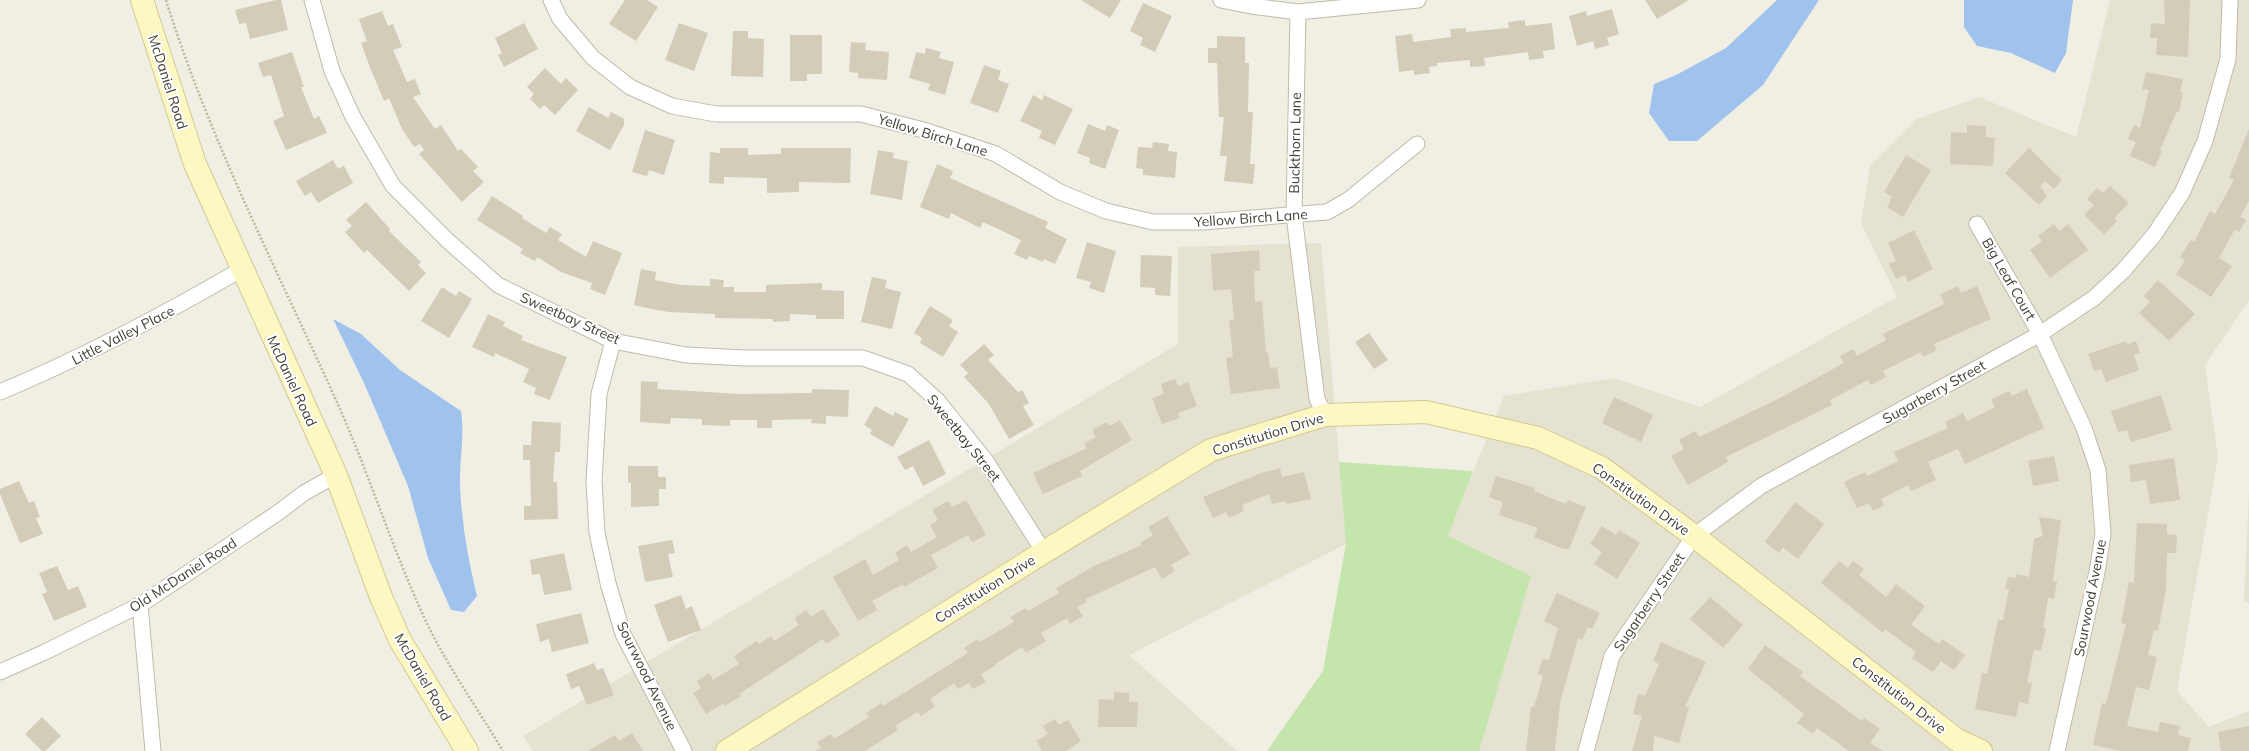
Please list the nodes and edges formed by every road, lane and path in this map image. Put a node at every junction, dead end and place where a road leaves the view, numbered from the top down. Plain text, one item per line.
1 (142, 0) edge
2 (166, 0) edge
3 (312, 0) edge
4 (551, 0) edge
5 (1221, 0) edge
6 (1418, 0) edge
7 (2230, 0) edge
8 (1298, 12) junction
9 (1417, 144) dead end
10 (1294, 215) junction
11 (1977, 224) dead end
12 (242, 269) junction
13 (2040, 334) junction
14 (613, 341) junction
15 (0, 392) edge
16 (1325, 415) junction
17 (336, 475) junction
18 (1694, 536) junction
19 (1044, 552) junction
20 (140, 605) junction
21 (0, 672) edge
22 (153, 751) edge
23 (467, 751) edge
24 (503, 751) edge
25 (684, 751) edge
26 (727, 751) edge
27 (1586, 751) edge
28 (1981, 751) edge
29 (2057, 751) edge

1 - 12 street, McDaniel Road
2 - 24 path
3 - 14 street, Sweetbay Street
4 - 10 street, Yellow Birch Lane
5 - 8 street
6 - 8 street
7 - 13 street, Sugarberry Street
8 - 10 street, Buckthorn Lane
9 - 10 street, Yellow Birch Lane
10 - 16 street, Buckthorn Lane
11 - 13 street, Big Leaf Court
12 - 15 street, Little Valley Place
12 - 17 street, McDaniel Road
13 - 18 street, Sugarberry Street
13 - 29 street, Sourwood Avenue
14 - 19 street, Sweetbay Street
14 - 25 street, Sourwood Avenue
16 - 18 street, Constitution Drive
16 - 19 street, Constitution Drive
17 - 20 street, Old McDaniel Road
17 - 23 street, McDaniel Road
18 - 27 street, Sugarberry Street
18 - 28 street, Constitution Drive
19 - 26 street, Constitution Drive
20 - 21 street, Old McDaniel Road
20 - 22 street

